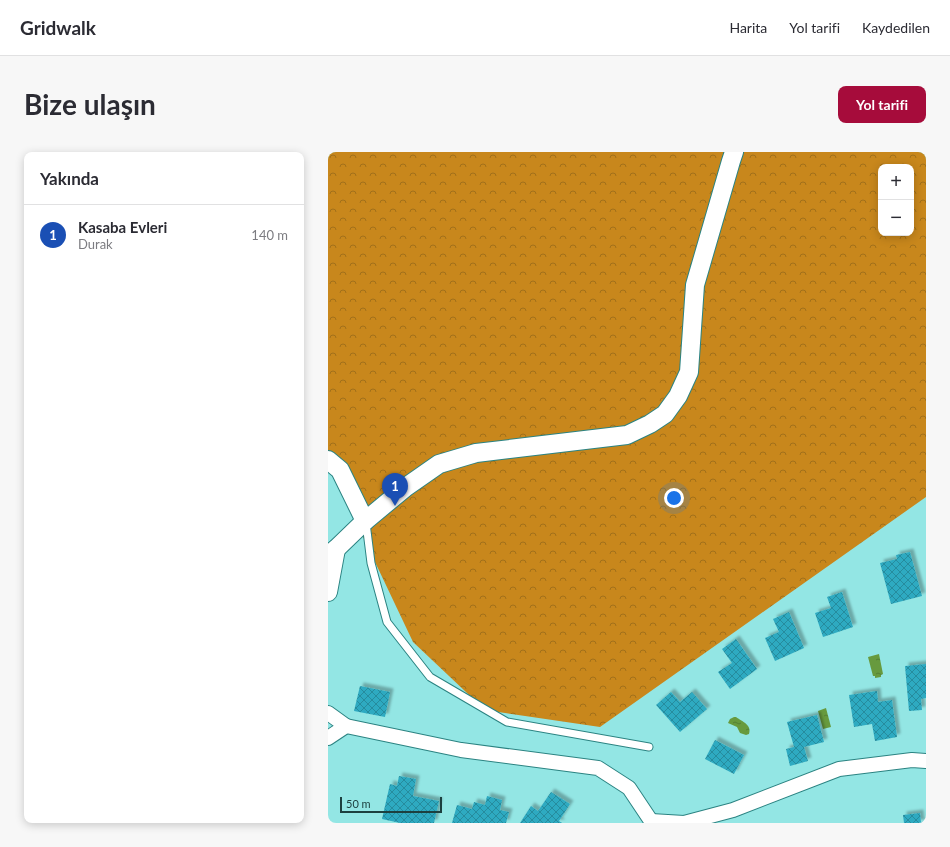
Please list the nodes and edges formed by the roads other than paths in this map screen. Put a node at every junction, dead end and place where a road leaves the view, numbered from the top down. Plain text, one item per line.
1 (734, 152) edge
2 (328, 460) edge
3 (365, 521) junction
4 (332, 552) edge
5 (328, 592) edge
6 (328, 713) edge
7 (346, 726) junction
8 (328, 738) edge
9 (649, 747) dead end
10 (926, 761) edge
11 (651, 822) edge

1 - 3 street
2 - 3 street
3 - 4 street
3 - 9 lane
4 - 5 street
6 - 7 street
7 - 8 street
7 - 11 street
10 - 11 street

